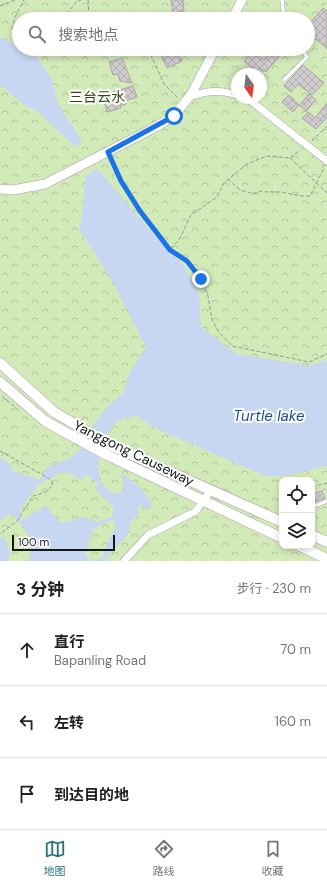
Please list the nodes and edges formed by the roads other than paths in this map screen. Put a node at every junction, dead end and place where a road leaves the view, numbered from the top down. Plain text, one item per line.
1 (242, 0) edge
2 (282, 0) edge
3 (236, 12) edge
4 (283, 12) edge
5 (211, 56) edge
6 (306, 56) edge
7 (284, 80) dead end
8 (231, 93) edge
9 (189, 97) junction
10 (254, 104) edge
11 (327, 161) edge
12 (0, 189) edge
13 (0, 363) edge
14 (0, 382) edge
15 (211, 490) junction
16 (204, 501) junction
17 (327, 501) edge
18 (315, 506) edge
19 (279, 521) edge
20 (315, 536) edge
21 (279, 537) edge
22 (327, 542) edge
23 (306, 549) edge
24 (327, 559) edge
25 (124, 561) edge

1 - 3 street
2 - 4 lane
5 - 9 street
6 - 7 lane
8 - 9 street
9 - 12 street
10 - 11 street
13 - 15 main road, Yanggong Causeway
14 - 16 main road, Yanggong Causeway
15 - 16 street
15 - 19 main road, Yanggong Causeway
16 - 21 main road, Yanggong Causeway
16 - 25 street
17 - 18 lane
20 - 22 main road
23 - 24 main road

